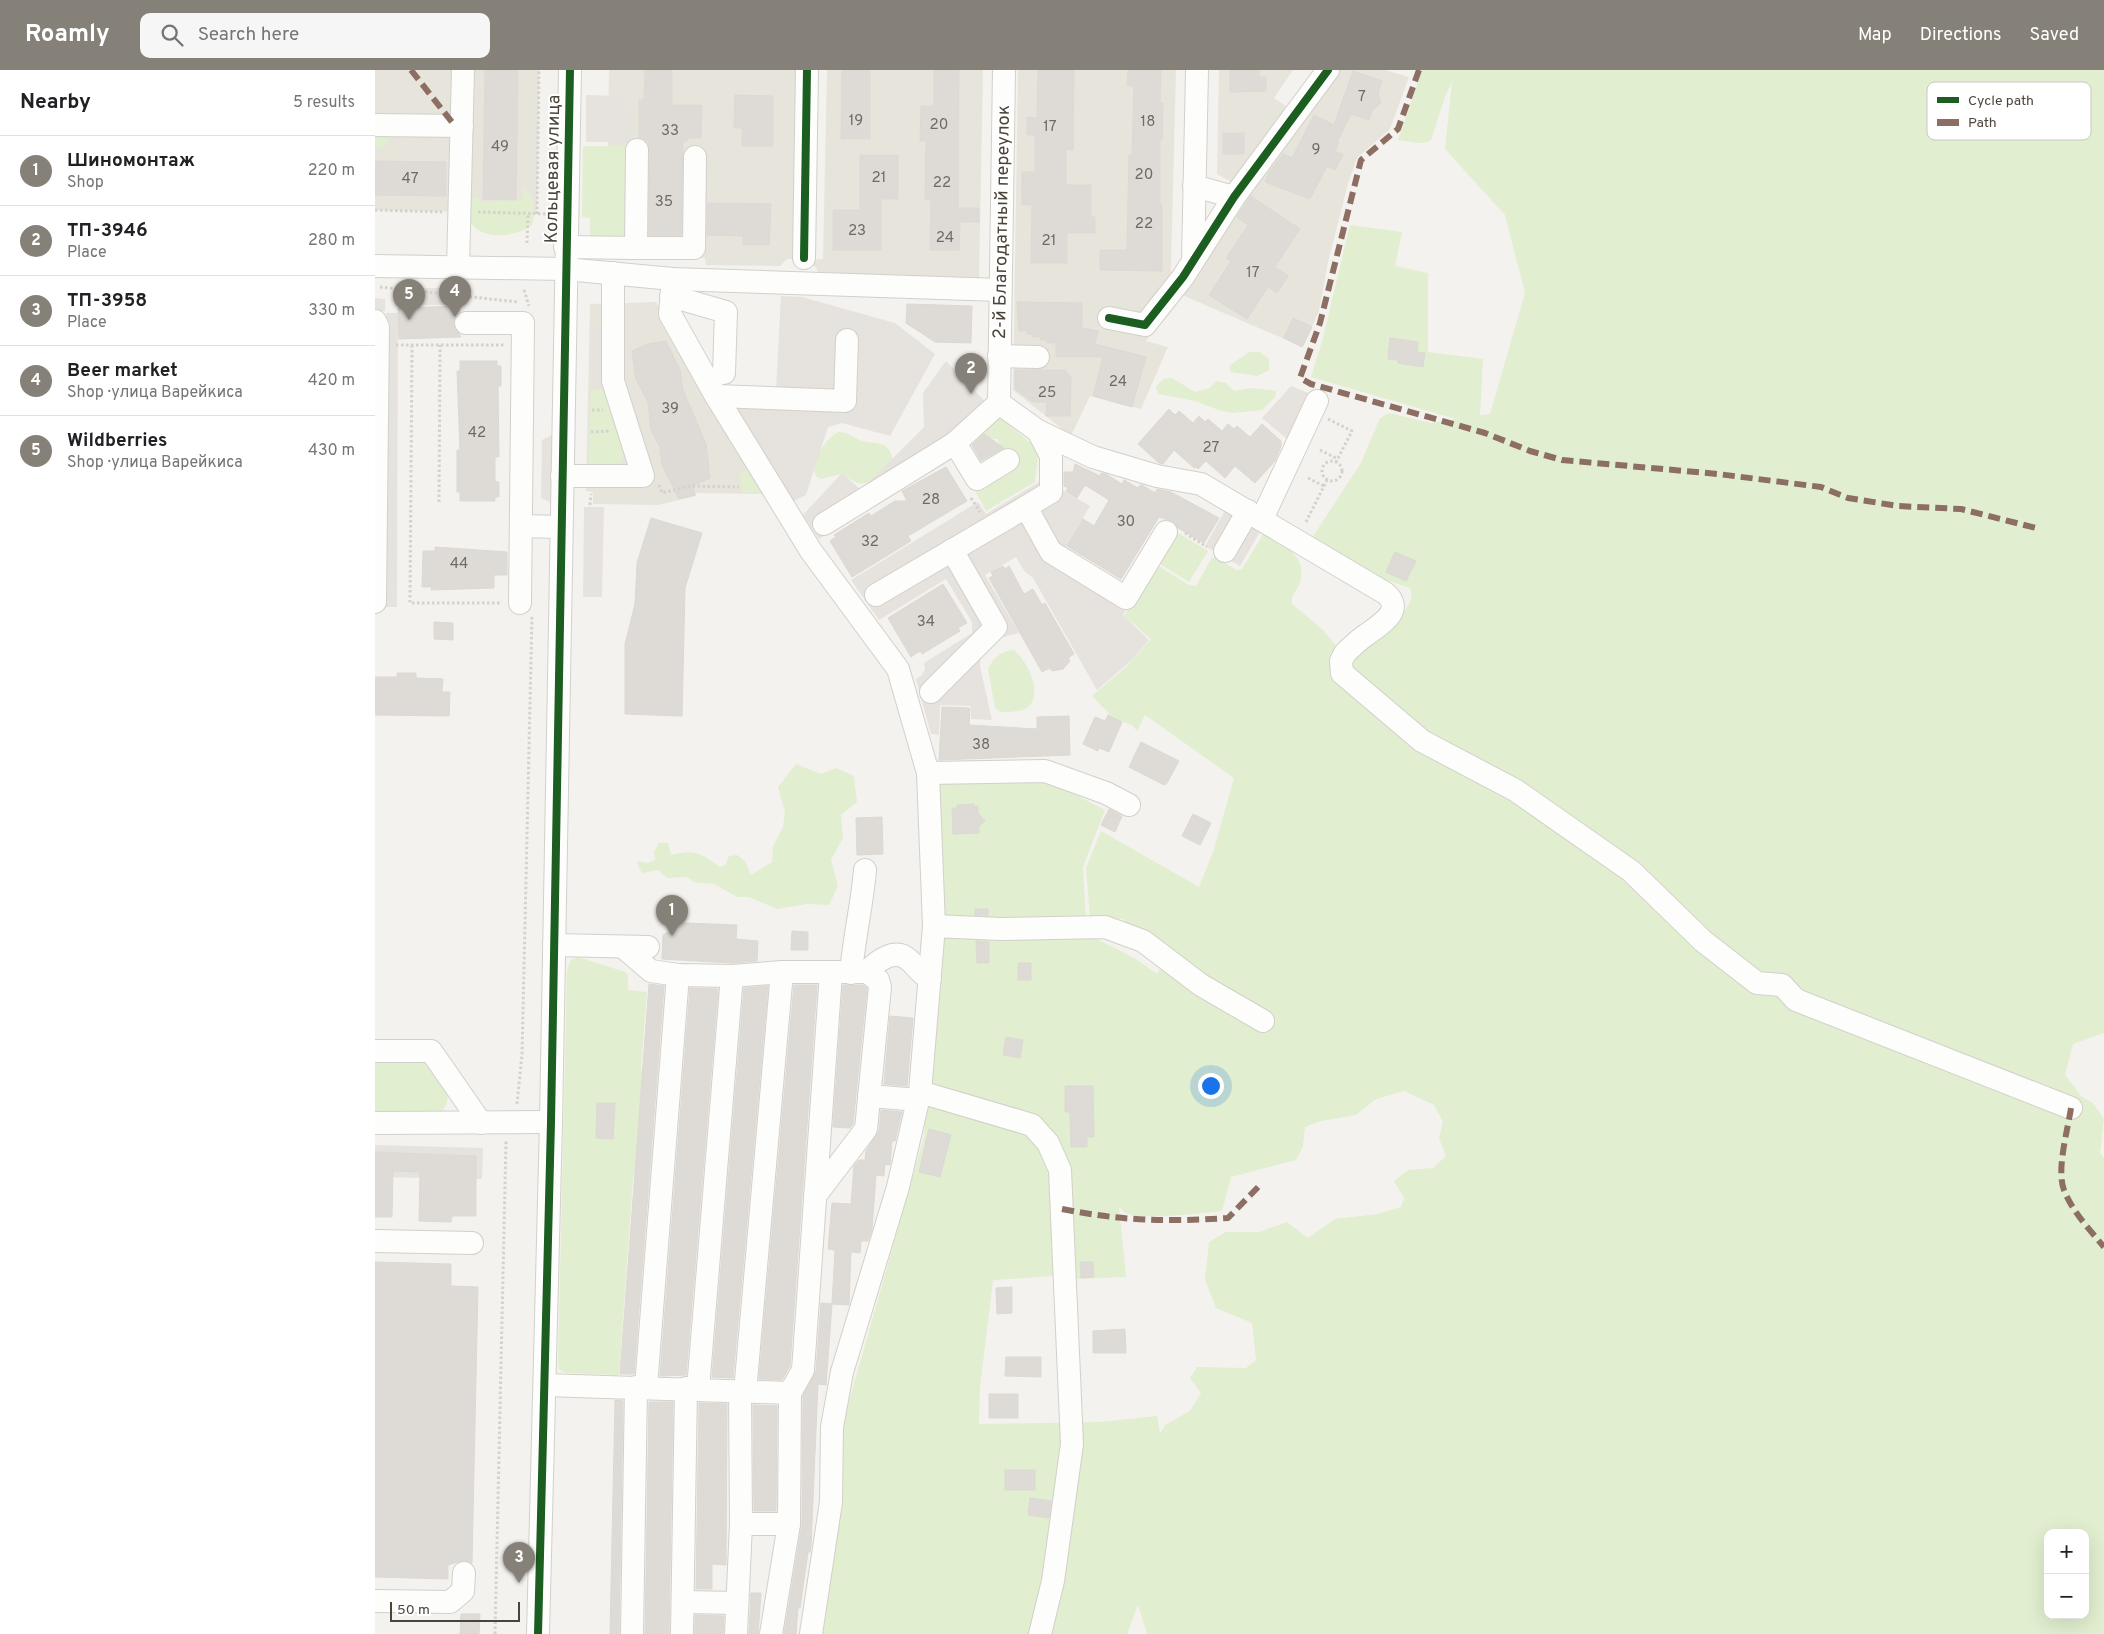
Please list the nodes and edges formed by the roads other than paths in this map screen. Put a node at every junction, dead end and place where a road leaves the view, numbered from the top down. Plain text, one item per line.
1 (463, 70) edge
2 (570, 70) edge
3 (807, 70) edge
4 (1004, 70) edge
5 (1197, 70) edge
6 (1328, 70) edge
7 (375, 125) edge
8 (462, 126) junction
9 (637, 150) dead end
10 (695, 157) dead end
11 (1194, 186) junction
12 (1234, 197) junction
13 (565, 247) junction
14 (636, 248) junction
15 (804, 258) dead end
16 (1193, 261) junction
17 (375, 266) edge
18 (459, 267) junction
19 (565, 269) junction
20 (613, 273) junction
21 (672, 288) junction
22 (1000, 290) junction
23 (1109, 318) dead end
24 (375, 321) edge
25 (466, 323) dead end
26 (847, 340) dead end
27 (999, 356) junction
28 (1038, 357) dead end
29 (724, 373) dead end
30 (716, 396) junction
31 (999, 403) junction
32 (1320, 409) road end
33 (1038, 431) junction
34 (955, 443) junction
35 (1008, 460) dead end
36 (562, 476) junction
37 (1026, 507) junction
38 (1255, 515) junction
39 (824, 524) dead end
40 (521, 526) junction
41 (561, 527) junction
42 (1166, 532) road end
43 (952, 550) junction
44 (1225, 551) road end
45 (876, 595) dead end
46 (375, 602) edge
47 (519, 607) road end
48 (931, 692) dead end
49 (927, 773) junction
50 (1129, 805) dead end
51 (865, 870) dead end
52 (934, 926) junction
53 (554, 945) junction
54 (623, 947) junction
55 (649, 947) dead end
56 (782, 972) junction
57 (850, 973) junction
58 (678, 975) junction
59 (732, 976) junction
60 (930, 979) junction
61 (1263, 1021) dead end
62 (375, 1051) edge
63 (869, 1096) junction
64 (919, 1096) junction
65 (2071, 1108) dead end
66 (551, 1122) junction
67 (481, 1123) junction
68 (375, 1124) edge
69 (815, 1196) junction
70 (375, 1241) edge
71 (472, 1243) dead end
72 (545, 1385) junction
73 (641, 1387) junction
74 (692, 1389) junction
75 (742, 1392) junction
76 (790, 1393) junction
77 (741, 1524) junction
78 (789, 1524) junction
79 (464, 1573) dead end
80 (375, 1601) edge
81 (683, 1602) junction
82 (737, 1603) junction
83 (538, 1634) edge
84 (631, 1634) edge
85 (683, 1634) edge
86 (735, 1634) edge
87 (771, 1634) edge
88 (811, 1634) edge
89 (1039, 1634) edge

1 - 8 street
2 - 13 street, Кольцевая улица
3 - 15 street
4 - 22 street, 2-й Благодатный переулок
5 - 11 street
6 - 12 street
7 - 8 street
8 - 18 street
9 - 14 street
10 - 14 street
11 - 12 street
11 - 16 street
12 - 16 street
13 - 14 street
13 - 19 street, Кольцевая улица
16 - 23 street
17 - 18 street
18 - 19 street
19 - 20 street
19 - 36 street, Кольцевая улица
20 - 21 street
20 - 36 street
21 - 22 street
21 - 29 street
21 - 30 street
22 - 27 street, 2-й Благодатный переулок
24 - 46 street
25 - 40 street
26 - 30 street
27 - 28 street
27 - 31 street, 2-й Благодатный переулок
30 - 49 street
31 - 33 street
31 - 34 street
32 - 38 street
33 - 37 street
33 - 38 street
34 - 35 street
34 - 39 street
36 - 41 street, Кольцевая улица
37 - 42 street
37 - 43 street
38 - 44 street
38 - 65 street
40 - 41 street
40 - 47 street
41 - 53 street, Кольцевая улица
43 - 45 street
43 - 48 street
49 - 50 street
49 - 52 street
51 - 57 street
52 - 60 street
52 - 61 street
53 - 54 street
53 - 66 street, Кольцевая улица
54 - 55 street
54 - 58 street
56 - 57 street
56 - 59 street
56 - 75 street
57 - 60 street
57 - 63 street
57 - 69 street
58 - 59 street
58 - 73 street
59 - 74 street
60 - 64 street
62 - 67 street
63 - 64 street
63 - 69 street
64 - 88 street
64 - 89 street
66 - 67 street
66 - 72 street, Кольцевая улица
67 - 68 street
69 - 76 street
70 - 71 street
72 - 73 street
72 - 83 street, Кольцевая улица
73 - 74 street
73 - 84 street
74 - 75 street
74 - 81 street
75 - 76 street
75 - 77 street
76 - 78 street
77 - 78 street
77 - 82 street
78 - 87 street
79 - 80 street
81 - 82 street
81 - 85 street
82 - 86 street

